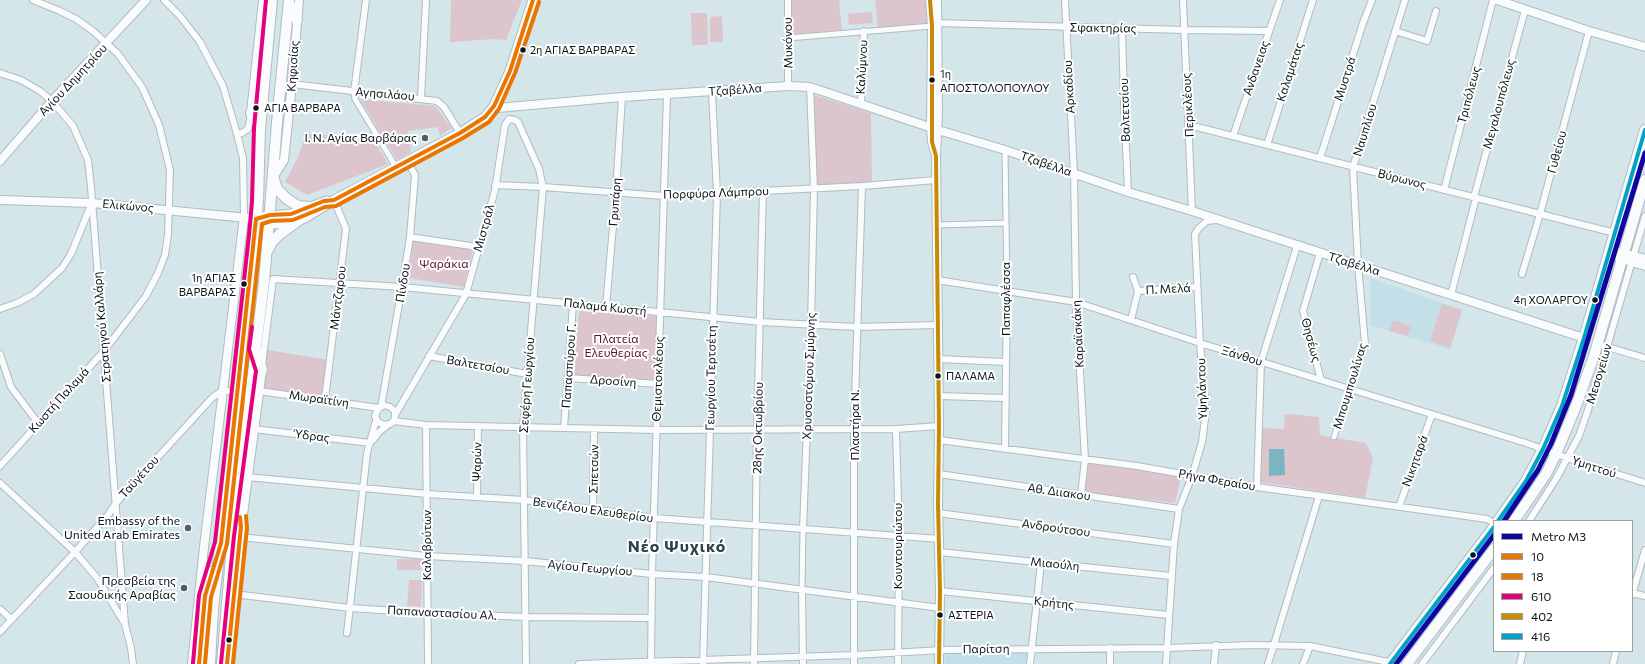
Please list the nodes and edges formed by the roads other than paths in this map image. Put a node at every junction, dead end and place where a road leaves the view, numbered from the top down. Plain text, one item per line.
1 (33, 0) edge
2 (146, 0) edge
3 (164, 0) edge
4 (263, 0) edge
5 (272, 0) edge
6 (292, 0) edge
7 (366, 0) edge
8 (426, 0) edge
9 (533, 0) edge
10 (788, 0) edge
11 (930, 0) edge
12 (937, 0) edge
13 (1065, 0) edge
14 (1184, 0) edge
15 (1280, 0) edge
16 (1313, 0) edge
17 (1372, 0) edge
18 (1405, 0) edge
19 (1493, 0) edge
20 (1497, 0) edge
21 (1525, 10) junction
22 (1436, 11) dead end
23 (297, 20) joint
24 (935, 24) junction
25 (1066, 27) junction
26 (1122, 28) junction
27 (864, 30) junction
28 (1184, 30) junction
29 (1269, 31) junction
30 (1395, 31) junction
31 (1589, 31) junction
32 (788, 38) junction
33 (107, 43) junction
34 (1645, 47) edge
35 (0, 73) edge
36 (292, 84) junction
37 (788, 86) junction
38 (810, 87) junction
39 (354, 92) junction
40 (712, 92) junction
41 (667, 95) junction
42 (622, 97) junction
43 (421, 98) junction
44 (52, 101) junction
45 (861, 104) junction
46 (494, 106) junction
47 (251, 113) junction
48 (509, 120) joint
49 (1189, 125) junction
50 (260, 129) junction
51 (935, 129) junction
52 (1645, 130) edge
53 (460, 133) junction
54 (238, 134) junction
55 (1233, 136) junction
56 (1267, 145) junction
57 (1006, 150) junction
58 (1320, 158) junction
59 (0, 161) edge
60 (407, 161) junction
61 (396, 167) junction
62 (1353, 167) junction
63 (1074, 174) junction
64 (274, 176) junction
65 (936, 180) junction
66 (1645, 180) edge
67 (495, 185) junction
68 (862, 186) junction
69 (543, 187) junction
70 (814, 189) junction
71 (1444, 190) junction
72 (763, 191) junction
73 (616, 192) junction
74 (1128, 192) junction
75 (717, 194) junction
76 (664, 196) junction
77 (1475, 198) junction
78 (0, 200) edge
79 (334, 200) junction
80 (92, 203) junction
81 (310, 207) junction
82 (169, 209) junction
83 (1192, 211) junction
84 (1540, 214) junction
85 (1645, 216) edge
86 (244, 217) junction
87 (256, 219) junction
88 (270, 219) junction
89 (1217, 220) junction
90 (298, 221) junction
91 (1006, 223) junction
92 (937, 225) junction
93 (1615, 233) junction
94 (410, 237) junction
95 (1297, 246) junction
96 (478, 247) junction
97 (1610, 252) junction
98 (1320, 253) junction
99 (267, 254) junction
100 (1627, 257) junction
101 (1645, 259) edge
102 (1358, 264) junction
103 (1645, 266) edge
104 (1522, 274) dead end
105 (1133, 277) dead end
106 (938, 280) junction
107 (339, 284) junction
108 (1197, 287) junction
109 (402, 288) junction
110 (1007, 291) junction
111 (1138, 291) junction
112 (466, 294) junction
113 (1451, 296) junction
114 (533, 300) junction
115 (1076, 302) junction
116 (573, 304) junction
117 (606, 307) junction
118 (0, 309) edge
119 (660, 312) junction
120 (713, 318) junction
121 (1131, 320) junction
122 (761, 322) junction
123 (811, 325) junction
124 (938, 325) junction
125 (856, 327) junction
126 (1584, 338) junction
127 (1200, 343) junction
128 (1597, 344) junction
129 (1607, 347) junction
130 (256, 349) junction
131 (104, 351) junction
132 (0, 354) edge
133 (429, 356) junction
134 (1594, 356) junction
135 (1645, 358) edge
136 (938, 359) junction
137 (1006, 362) junction
138 (1261, 362) junction
139 (262, 370) junction
140 (527, 374) junction
141 (568, 378) junction
142 (1321, 380) junction
143 (658, 384) junction
144 (1350, 389) junction
145 (223, 390) junction
146 (259, 391) junction
147 (237, 393) junction
148 (939, 396) junction
149 (1005, 398) junction
150 (325, 399) junction
151 (380, 407) junction
152 (1432, 414) junction
153 (395, 418) junction
154 (376, 420) junction
155 (38, 423) junction
156 (388, 425) junction
157 (426, 425) junction
158 (478, 426) junction
159 (939, 426) junction
160 (523, 427) junction
161 (564, 428) junction
162 (594, 429) junction
163 (854, 429) junction
164 (896, 429) junction
165 (254, 430) junction
166 (657, 430) junction
167 (710, 430) junction
168 (757, 430) junction
169 (806, 430) junction
170 (1334, 437) dead end
171 (939, 440) junction
172 (370, 443) junction
173 (1005, 448) junction
174 (1543, 449) junction
175 (1556, 454) junction
176 (1567, 458) junction
177 (1085, 459) junction
178 (0, 466) edge
179 (939, 474) junction
180 (1192, 476) junction
181 (248, 477) junction
182 (0, 483) edge
183 (1645, 483) edge
184 (1257, 487) junction
185 (238, 488) junction
186 (363, 488) junction
187 (427, 494) junction
188 (1081, 495) junction
189 (1319, 496) junction
190 (477, 497) junction
191 (524, 500) junction
192 (116, 503) junction
193 (1399, 507) junction
194 (593, 509) junction
195 (1178, 509) junction
196 (938, 513) junction
197 (654, 518) junction
198 (1499, 520) edge
199 (1515, 520) edge
200 (1530, 520) edge
201 (707, 522) junction
202 (1493, 522) edge
203 (756, 526) junction
204 (1493, 528) edge
205 (803, 529) junction
206 (240, 532) junction
207 (855, 532) junction
208 (899, 536) junction
209 (940, 539) junction
210 (221, 543) junction
211 (1174, 544) junction
212 (356, 548) junction
213 (1493, 550) edge
214 (1645, 550) edge
215 (75, 552) junction
216 (939, 552) junction
217 (427, 556) junction
218 (525, 561) junction
219 (1041, 563) junction
220 (1493, 569) edge
221 (652, 574) junction
222 (1171, 576) junction
223 (706, 577) junction
224 (754, 583) junction
225 (802, 590) junction
226 (1633, 590) edge
227 (940, 591) junction
228 (1633, 593) edge
229 (234, 594) junction
230 (205, 596) joint
231 (1645, 596) edge
232 (854, 597) junction
233 (1038, 601) junction
234 (898, 603) junction
235 (350, 608) junction
236 (940, 608) junction
237 (0, 609) edge
238 (427, 613) junction
239 (1168, 616) junction
240 (526, 617) junction
241 (651, 618) junction
242 (11, 619) junction
243 (125, 624) junction
244 (0, 632) edge
245 (347, 633) dead end
246 (1216, 645) junction
247 (1274, 646) junction
248 (1310, 646) junction
249 (1031, 648) junction
250 (1110, 648) junction
251 (1167, 648) junction
252 (938, 650) junction
253 (898, 652) junction
254 (1523, 652) edge
255 (1616, 652) edge
256 (854, 655) junction
257 (803, 657) junction
258 (754, 661) edge
259 (652, 662) edge
260 (703, 662) edge
261 (1393, 663) edge
262 (133, 664) edge
263 (192, 664) edge
264 (199, 664) edge
265 (210, 664) edge
266 (222, 664) edge
267 (227, 664) edge
268 (428, 664) edge
269 (526, 664) edge
270 (579, 664) edge
271 (803, 664) edge
272 (854, 664) edge
273 (898, 664) edge
274 (939, 664) edge
275 (1030, 664) edge
276 (1110, 664) edge
277 (1166, 664) edge
278 (1214, 664) edge
279 (1268, 664) edge
280 (1303, 664) edge
281 (1407, 664) edge
282 (1422, 664) edge
283 (1520, 664) edge
284 (1613, 664) edge

1 - 33 street, Κωστή Παλαμά
2 - 33 street, Αγίου Δημητρίου
3 - 54 street
4 - 47 street
5 - 50 main road
6 - 23 main road
6 - 64 main road, Κηφισίας
7 - 39 street
8 - 43 street
9 - 46 main road
10 - 32 street, Μυκόνου
11 - 24 street
12 - 24 street
13 - 25 street, Αρκαδίου
14 - 28 street, Περικλέους
15 - 29 street, Ανδανειας
16 - 56 street, Καλαμάτας
17 - 58 street, Μυστρά
18 - 30 street, Ναυπλίου
19 - 71 street, Τριπόλεως
20 - 21 street
21 - 31 street
21 - 77 street, Μεγαλουπόλεως
22 - 30 street
23 - 36 street, Κηφισίας
24 - 25 street, Σφακτηρίας
24 - 27 street
24 - 51 street
25 - 26 street, Σφακτηρίας
25 - 63 street, Αρκαδίου
26 - 28 street, Σφακτηρίας
26 - 74 street, Βαλτετσίου
27 - 32 street
27 - 45 street, Καλύμνου
28 - 29 street, Σφακτηρίας
28 - 49 street, Περικλέους
29 - 55 street, Ανδανειας
30 - 62 street, Ναυπλίου
31 - 34 street
31 - 84 street, Γυθείου
32 - 37 street, Μυκόνου
33 - 44 street, Αγίου Δημητρίου
33 - 82 street, Κωστή Παλαμά
35 - 44 street, Στρατηγού Καλλάρη
36 - 39 street, Αγησιλάου
36 - 64 street, Κηφισίας
37 - 38 street, Τζαβέλλα
37 - 40 street, Τζαβέλλα
38 - 45 street, Τζαβέλλα
38 - 70 street, Χρυσοστόμου Σμύρνης
39 - 43 street, Αγησιλάου
39 - 61 street
40 - 41 street, Τζαβέλλα
40 - 75 street, Γεωργίου Τερτσέτη
41 - 42 street, Τζαβέλλα
41 - 76 street, Θεμιστοκλέους
42 - 46 street, Τζαβέλλα
42 - 73 street, Γρυπάρη
43 - 53 street, Αγησιλάου
44 - 59 street, Αγίου Δημητρίου
44 - 80 street, Στρατηγού Καλλάρη
45 - 51 street, Τζαβέλλα
46 - 53 main road
47 - 50 main road
47 - 54 street
48 - 67 street, Μιστράλ
48 - 69 street, Σεφέρη Γεωργίου
49 - 55 street, Βύρωνος
49 - 83 street, Περικλέους
50 - 87 main road
51 - 57 street, Τζαβέλλα
51 - 65 street
52 - 93 main road, Μεσογείων
53 - 60 main road
54 - 86 street
55 - 56 street, Βύρωνος
56 - 58 street, Βύρωνος
57 - 63 street, Τζαβέλλα
57 - 91 street, Παπαφλέσσα
58 - 62 street, Βύρωνος
60 - 61 main road
60 - 94 street, Πίνδου
61 - 79 main road
62 - 71 street, Βύρωνος
62 - 102 street, Ναυπλίου
63 - 74 street, Τζαβέλλα
63 - 115 street, Καραϊσκάκη
64 - 81 main road
64 - 88 main road, Κηφισίας
65 - 68 street, Πορφύρα Λάμπρου
65 - 92 street
66 - 100 main road, Μεσογείων
67 - 69 street, Πορφύρα Λάμπρου
67 - 96 street, Μιστράλ
68 - 70 street, Πορφύρα Λάμπρου
68 - 125 street, Πλαστήρα Ν.
69 - 73 street, Πορφύρα Λάμπρου
69 - 114 street, Σεφέρη Γεωργίου
70 - 72 street, Πορφύρα Λάμπρου
70 - 123 street, Χρυσοστόμου Σμύρνης
71 - 77 street, Βύρωνος
72 - 75 street, Πορφύρα Λάμπρου
72 - 122 street, 28ης Οκτωβρίου
73 - 76 street, Πορφύρα Λάμπρου
73 - 117 street, Γρυπάρη
74 - 83 street, Τζαβέλλα
75 - 76 street, Πορφύρα Λάμπρου
75 - 120 street, Γεωργίου Τερτσέτη
76 - 119 street, Θεμιστοκλέους
77 - 84 street, Βύρωνος
77 - 113 street, Μεγαλουπόλεως
78 - 80 street, Ελικώνος
79 - 81 main road
79 - 90 main road
79 - 107 street, Μάντζαρου
80 - 82 street, Ελικώνος
80 - 118 street
80 - 131 street, Στρατηγού Καλλάρη
81 - 88 main road
82 - 86 street, Ελικώνος
82 - 131 street, Κωστή Παλαμά
83 - 89 street, Τζαβέλλα
84 - 93 street, Βύρωνος
84 - 104 street, Γυθείου
85 - 100 street, Μεσογείων
86 - 87 street, Ελικώνος
86 - 145 street
87 - 88 main road
87 - 147 main road
88 - 90 main road
88 - 99 main road, Κηφισίας
89 - 95 street, Τζαβέλλα
89 - 108 street, Υψηλάντου
90 - 99 main road
91 - 92 street
91 - 110 street, Παπαφλέσσα
92 - 106 street
93 - 97 main road, Μεσογείων
94 - 96 street
94 - 109 street, Πίνδου
95 - 98 street, Τζαβέλλα
95 - 138 street
96 - 112 street, Μιστράλ
97 - 100 street
97 - 126 main road, Μεσογείων
98 - 102 street, Τζαβέλλα
98 - 142 street, Θησέως
99 - 130 main road, Κηφισίας
100 - 101 street
100 - 103 street
100 - 128 main road, Μεσογείων
100 - 129 street, Μεσογείων
102 - 113 street, Τζαβέλλα
102 - 144 street, Μπουμπουλίνας
105 - 111 street, Π. Μελά
106 - 110 street, Ξάνθου
106 - 124 street
107 - 109 street, Παλαμά Κωστή
107 - 139 street, Παλαμά Κωστή
107 - 150 street, Μάντζαρου
108 - 111 street, Π. Μελά
108 - 127 street, Υψηλάντου
109 - 112 street, Παλαμά Κωστή
109 - 151 street, Πίνδου
110 - 115 street, Ξάνθου
110 - 137 street, Παπαφλέσσα
111 - 121 street, Π. Μελά
112 - 114 street, Παλαμά Κωστή
112 - 133 street, Μιστράλ
113 - 126 street, Τζαβέλλα
114 - 116 street, Παλαμά Κωστή
114 - 140 street, Σεφέρη Γεωργίου
115 - 121 street, Ξάνθου
115 - 177 street, Καραϊσκάκη
116 - 117 street, Παλαμά Κωστή
116 - 141 street, Παπασπύρου Γ.
117 - 119 street, Παλαμά Κωστή
119 - 120 street, Παλαμά Κωστή
119 - 143 street, Θεμιστοκλέους
120 - 122 street, Παλαμά Κωστή
120 - 167 street, Γεωργίου Τερτσέτη
121 - 127 street, Ξάνθου
122 - 123 street, Παλαμά Κωστή
122 - 168 street, 28ης Οκτωβρίου
123 - 125 street, Παλαμά Κωστή
123 - 169 street, Χρυσοστόμου Σμύρνης
124 - 125 street, Παλαμά Κωστή
124 - 136 street
125 - 163 street, Πλαστήρα Ν.
126 - 134 main road
126 - 174 main road, Μεσογείων
127 - 138 street, Ξάνθου
127 - 180 street, Υψηλάντου
128 - 129 street
128 - 134 main road, Μεσογείων
129 - 135 street
129 - 176 street, Μεσογείων
130 - 139 main road
130 - 185 main road, Κηφισίας
131 - 155 street, Κωστή Παλαμά
131 - 192 street, Στρατηγού Καλλάρη
132 - 155 street
133 - 140 street, Βαλτετσίου
133 - 153 street, Μιστράλ
134 - 175 main road, Μεσογείων
136 - 137 street
136 - 148 street
137 - 149 street, Παπαφλέσσα
138 - 142 street, Ξάνθου
138 - 184 street
139 - 146 street
140 - 160 street, Σεφέρη Γεωργίου
141 - 143 street, Δροσίνη
141 - 161 street, Παπασπύρου Γ.
142 - 144 street, Ξάνθου
143 - 166 street, Θεμιστοκλέους
144 - 152 street, Ξάνθου
144 - 170 street, Μπουμπουλίνας
145 - 147 street
145 - 192 street, Ταϋγέτου
145 - 263 street
146 - 150 street, Μωραϊτίνη
146 - 165 street
147 - 210 main road
148 - 149 street
148 - 159 street
149 - 173 street, Παπαφλέσσα
150 - 151 street, Μωραϊτίνη
151 - 153 street
151 - 154 street
152 - 174 street, Ξάνθου
152 - 193 street, Νικηταρά
153 - 156 street
153 - 157 street
154 - 156 street
154 - 172 street
155 - 178 street, Κωστή Παλαμά
156 - 172 street
157 - 158 street
157 - 187 street, Καλαβρύτων
158 - 160 street
158 - 190 street, Ψαρών
159 - 164 street
159 - 171 street
160 - 161 street
160 - 191 street, Σεφέρη Γεωργίου
161 - 162 street
162 - 166 street
162 - 194 street, Σπετσών
163 - 164 street
163 - 169 street
163 - 207 street, Πλαστήρα Ν.
164 - 208 street, Κουντουριώτου
165 - 172 street, Ύδρας
165 - 181 street
166 - 167 street
166 - 197 street, Θεμιστοκλέους
167 - 168 street
167 - 201 street, Γεωργίου Τερτσέτη
168 - 169 street
168 - 203 street, 28ης Οκτωβρίου
169 - 205 street, Χρυσοστόμου Σμύρνης
171 - 173 street, Ρήγα Φεραίου
171 - 179 street
172 - 186 street
173 - 177 street, Ρήγα Φεραίου
174 - 175 street, Υμηττού
174 - 198 main road, Μεσογείων
175 - 176 street, Υμηττού
175 - 199 main road, Μεσογείων
176 - 183 street, Υμηττού
176 - 200 street, Μεσογείων
177 - 180 street, Ρήγα Φεραίου
177 - 188 street, Καραϊσκάκη
179 - 188 street, Αθ. Διιακου
179 - 196 street
180 - 184 street, Ρήγα Φεραίου
180 - 195 street, Υψηλάντου
181 - 186 street, Βενιζέλου Ελευθερίου
181 - 206 street
182 - 215 street
184 - 189 street, Ρήγα Φεραίου
185 - 206 main road
185 - 266 main road, Κηφισίας
186 - 187 street, Βενιζέλου Ελευθερίου
186 - 212 street
187 - 190 street, Βενιζέλου Ελευθερίου
187 - 217 street, Καλαβρύτων
188 - 195 street, Αθ. Διιακου
189 - 193 street, Ρήγα Φεραίου
189 - 247 street
190 - 191 street, Βενιζέλου Ελευθερίου
191 - 194 street, Βενιζέλου Ελευθερίου
191 - 218 street, Σεφέρη Γεωργίου
192 - 215 street, Ταϋγέτου
192 - 243 street, Στρατηγού Καλλάρη
193 - 202 street, Ρήγα Φεραίου
194 - 197 street, Βενιζέλου Ελευθερίου
195 - 211 street, Υψηλάντου
196 - 209 street
196 - 211 street, Ανδρούτσου
197 - 201 street, Βενιζέλου Ελευθερίου
197 - 221 street, Θεμιστοκλέους
201 - 203 street, Βενιζέλου Ελευθερίου
201 - 223 street, Γεωργίου Τερτσέτη
203 - 205 street, Βενιζέλου Ελευθερίου
203 - 224 street, 28ης Οκτωβρίου
204 - 261 main road
205 - 207 street, Βενιζέλου Ελευθερίου
205 - 225 street, Χρυσοστόμου Σμύρνης
206 - 212 street, Αγίου Γεωργίου
206 - 229 street
207 - 208 street, Βενιζέλου Ελευθερίου
207 - 232 street, Πλαστήρα Ν.
208 - 209 street, Βενιζέλου Ελευθερίου
208 - 234 street, Κουντουριώτου
209 - 216 street
210 - 230 main road
210 - 265 main road
211 - 222 street, Υψηλάντου
212 - 217 street, Αγίου Γεωργίου
212 - 235 street
213 - 281 main road
214 - 226 street
215 - 242 street, Ταϋγέτου
215 - 243 street
216 - 219 street, Μιαούλη
216 - 227 street
217 - 218 street, Αγίου Γεωργίου
217 - 238 street, Καλαβρύτων
218 - 221 street, Αγίου Γεωργίου
218 - 240 street, Σεφέρη Γεωργίου
219 - 222 street, Μιαούλη
219 - 233 street
220 - 282 street
221 - 223 street, Αγίου Γεωργίου
221 - 241 street, Θεμιστοκλέους
222 - 239 street, Υψηλάντου
223 - 224 street, Αγίου Γεωργίου
223 - 260 street, Γεωργίου Τερτσέτη
224 - 225 street, Αγίου Γεωργίου
224 - 258 street, 28ης Οκτωβρίου
225 - 232 street, Αγίου Γεωργίου
225 - 257 street, Χρυσοστόμου Σμύρνης
227 - 233 street, Κρήτης
227 - 236 street
228 - 231 street
229 - 235 street, Παπαναστασίου Αλ.
229 - 267 street
230 - 264 street
232 - 234 street, Αγίου Γεωργίου
232 - 256 street, Πλαστήρα Ν.
233 - 239 street, Κρήτης
233 - 249 street
234 - 236 street, Αγίου Γεωργίου
234 - 253 street, Κουντουριώτου
235 - 238 street, Παπαναστασίου Αλ.
235 - 245 street
236 - 252 street
237 - 242 street
238 - 240 street, Παπαναστασίου Αλ.
238 - 268 street, Καλαβρύτων
239 - 251 street, Υψηλάντου
240 - 241 street, Παπαναστασίου Αλ.
240 - 269 street, Σεφέρη Γεωργίου
241 - 259 street, Θεμιστοκλέους
242 - 244 street, Ταϋγέτου
243 - 262 street
246 - 247 street, Παρίτση
246 - 251 street, Παρίτση
246 - 278 street
247 - 248 street, Παρίτση
247 - 279 street
248 - 261 street, Παρίτση
248 - 280 street
249 - 250 street, Παρίτση
249 - 252 street, Παρίτση
249 - 275 street
250 - 251 street, Παρίτση
250 - 276 street
251 - 277 street, Υψηλάντου
252 - 253 street, Παρίτση
252 - 274 street
253 - 256 street, Παρίτση
253 - 273 street, Κουντουριώτου
254 - 283 street
255 - 284 street
256 - 257 street, Παρίτση
256 - 272 street, Πλαστήρα Ν.
257 - 258 street, Παρίτση
257 - 271 street, Χρυσοστόμου Σμύρνης
258 - 260 street, Παρίτση
259 - 260 street, Παρίτση
259 - 270 street, Παρίτση

